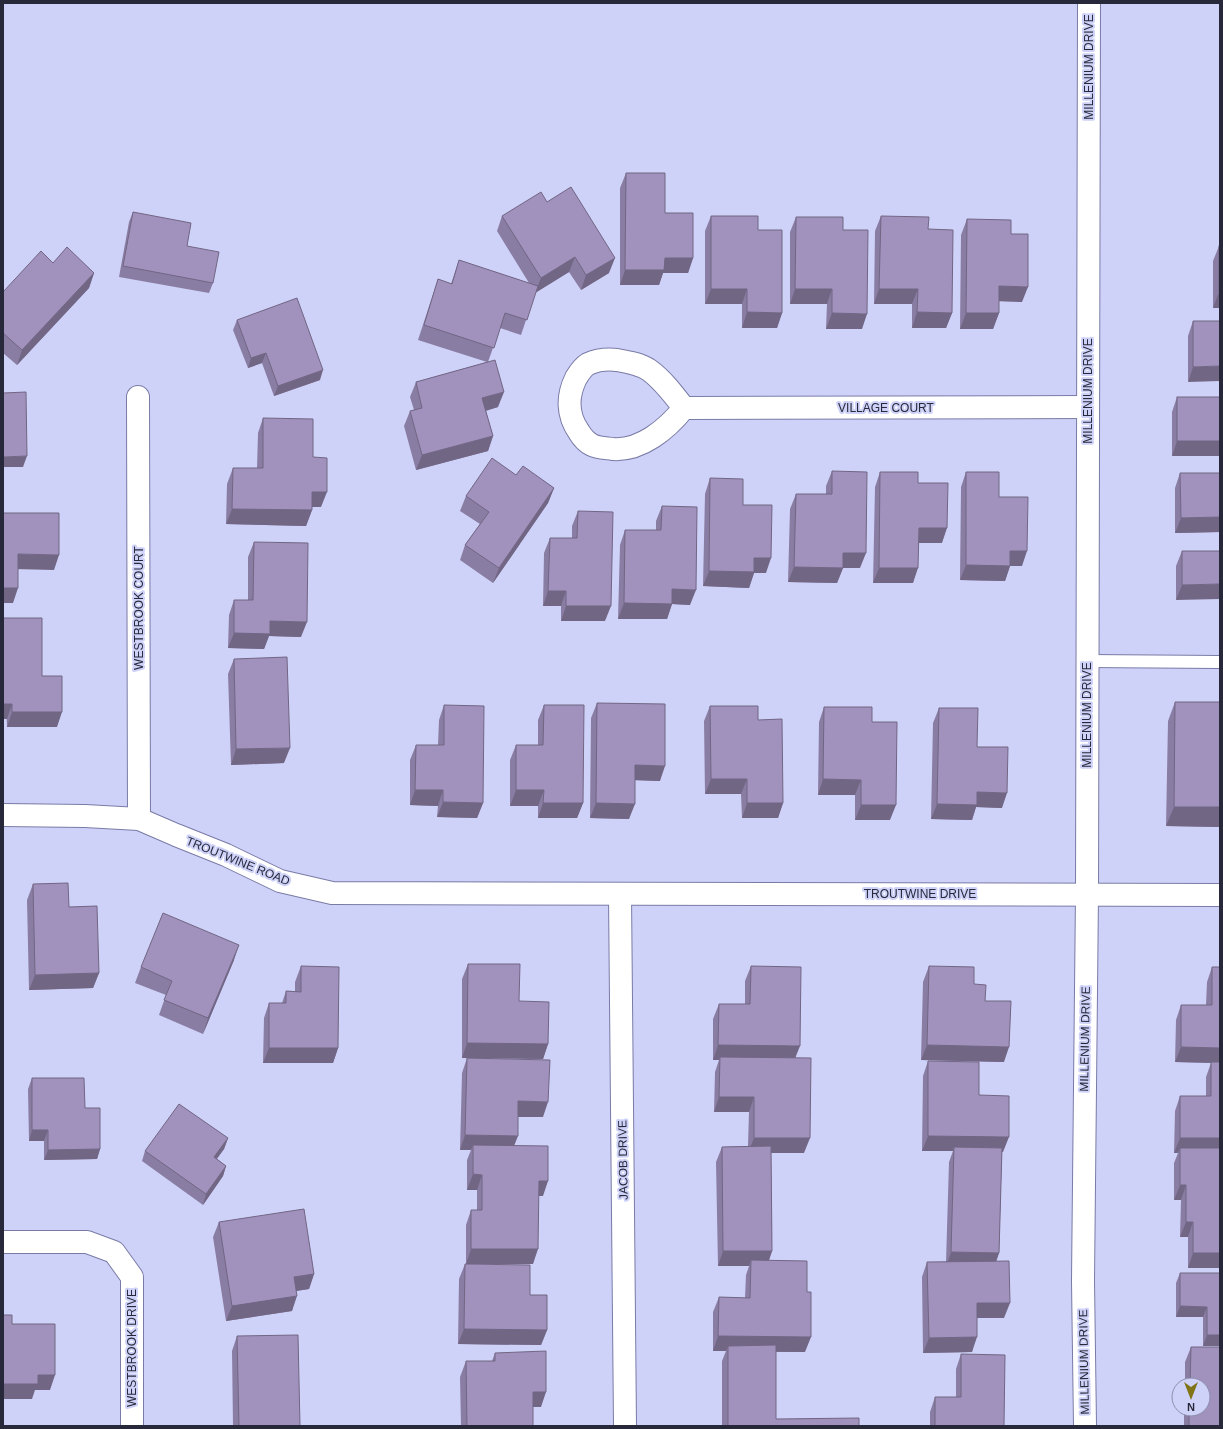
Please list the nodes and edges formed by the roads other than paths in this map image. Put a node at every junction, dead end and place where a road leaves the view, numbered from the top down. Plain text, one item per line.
1 (1089, 3) edge
2 (138, 397) dead end
3 (1088, 407) junction
4 (684, 408) junction
5 (1087, 661) junction
6 (1220, 662) edge
7 (3, 815) edge
8 (139, 819) junction
9 (620, 894) junction
10 (1087, 894) junction
11 (1220, 894) edge
12 (3, 1242) edge
13 (132, 1426) edge
14 (625, 1426) edge
15 (1085, 1426) edge

1 - 3 street, MILLENIUM DRIVE
2 - 8 street, WESTBROOK COURT
3 - 4 street, VILLAGE COURT
3 - 5 street, MILLENIUM DRIVE
4 - 4 street
5 - 6 lane
5 - 10 street, MILLENIUM DRIVE
7 - 8 street, TROUTWINE ROAD
8 - 9 street, TROUTWINE ROAD
9 - 10 street, TROUTWINE DRIVE
9 - 14 street, JACOB DRIVE
10 - 11 street, TROUTWINE DRIVE
10 - 15 street, MILLENIUM DRIVE
12 - 13 street, WESTBROOK DRIVE

